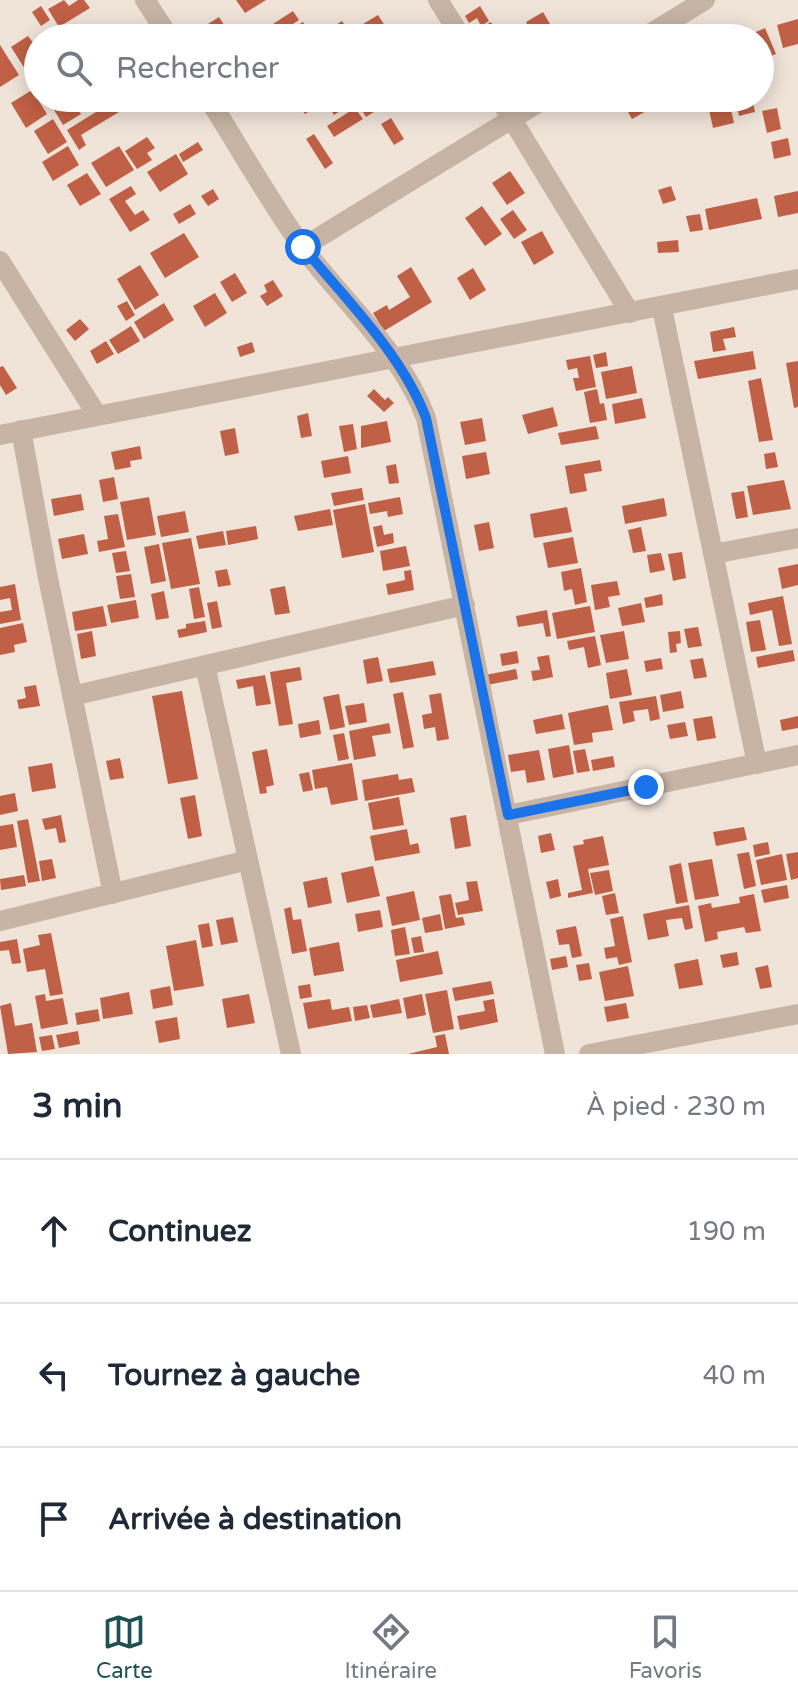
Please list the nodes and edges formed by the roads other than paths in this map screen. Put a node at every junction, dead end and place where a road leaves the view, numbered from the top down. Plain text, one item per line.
1 (145, 0) edge
2 (438, 0) edge
3 (705, 0) edge
4 (161, 24) edge
5 (453, 24) edge
6 (666, 24) edge
7 (217, 112) edge
8 (508, 112) edge
9 (523, 112) edge
10 (512, 119) junction
11 (303, 247) junction
12 (0, 261) edge
13 (798, 279) edge
14 (662, 308) junction
15 (630, 313) junction
16 (391, 356) junction
17 (97, 415) junction
18 (21, 430) junction
19 (0, 435) edge
20 (798, 538) edge
21 (713, 554) junction
22 (465, 605) junction
23 (205, 665) junction
24 (72, 696) junction
25 (798, 755) edge
26 (757, 764) junction
27 (508, 815) junction
28 (248, 860) junction
29 (113, 894) junction
30 (0, 921) edge
31 (798, 1014) edge
32 (291, 1054) edge
33 (555, 1054) edge
34 (589, 1054) edge

1 - 4 street
2 - 5 street
3 - 6 street
7 - 11 street
8 - 10 street
9 - 10 street
10 - 11 street
10 - 15 street
11 - 16 street
12 - 17 street
13 - 14 street
14 - 15 street
14 - 21 street
15 - 16 street
16 - 17 street
16 - 22 street
17 - 18 street
18 - 19 street
18 - 24 street
20 - 21 street
21 - 26 street
22 - 23 street
22 - 27 street
23 - 24 street
23 - 28 street
24 - 29 street
25 - 26 street
26 - 27 street
27 - 33 street
28 - 29 street
28 - 32 street
29 - 30 street
31 - 34 street

